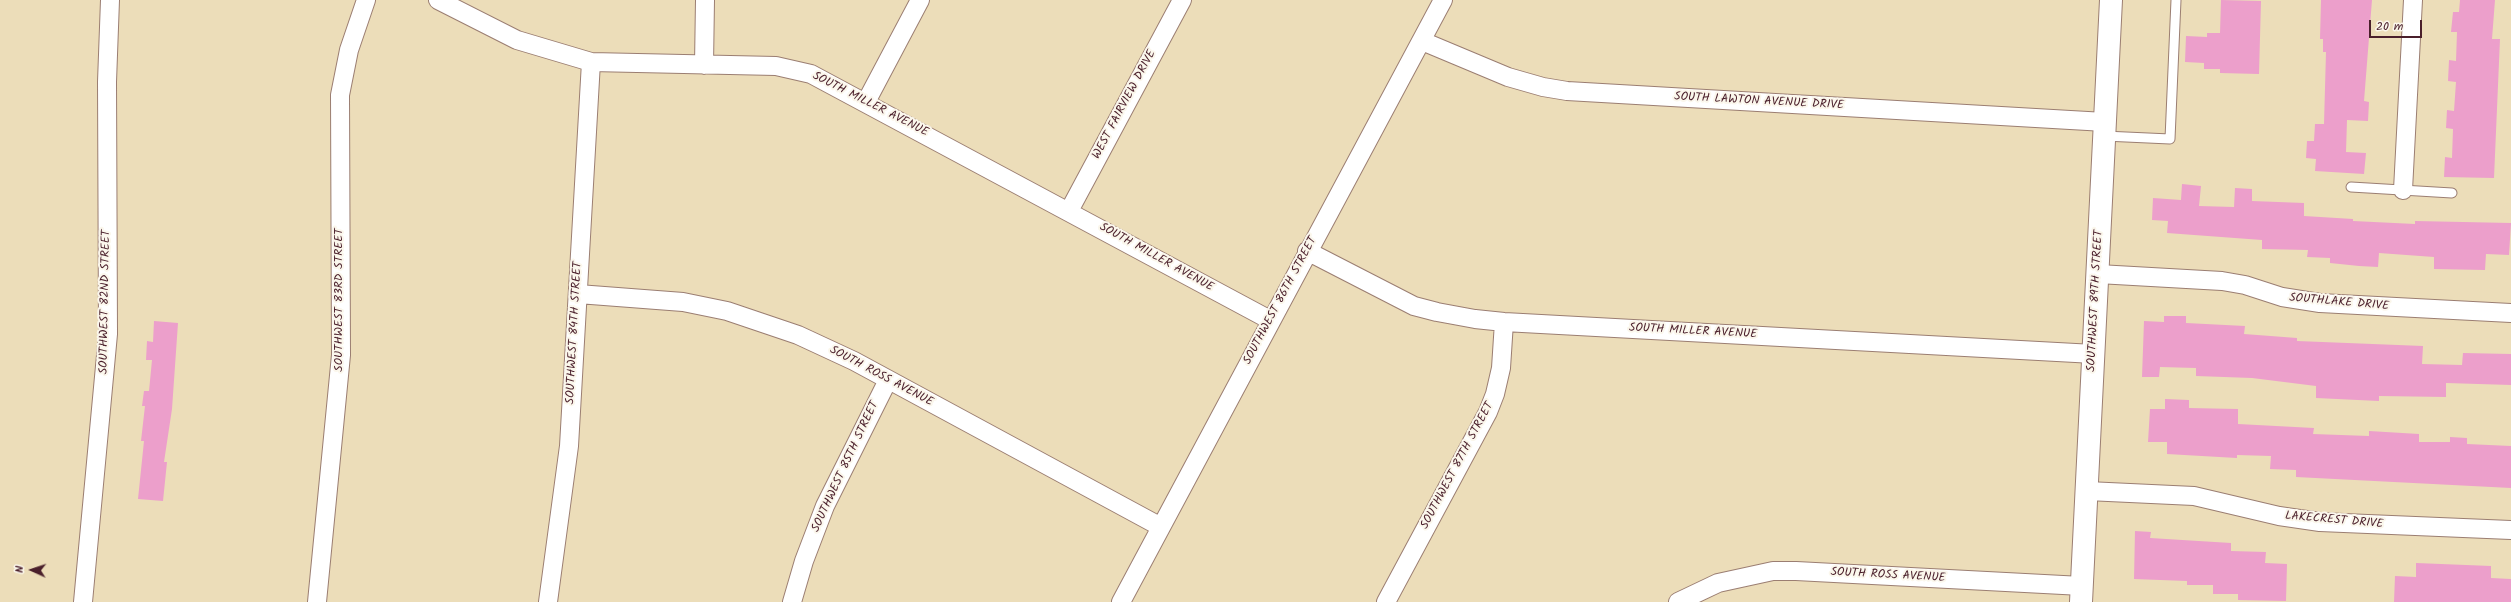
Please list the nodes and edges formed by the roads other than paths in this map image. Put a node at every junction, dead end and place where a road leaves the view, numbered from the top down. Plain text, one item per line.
1 (110, 0) edge
2 (366, 0) edge
3 (438, 0) edge
4 (705, 0) edge
5 (920, 0) edge
6 (1182, 0) edge
7 (1443, 0) edge
8 (2111, 0) edge
9 (2176, 0) edge
10 (2413, 0) edge
11 (1422, 41) junction
12 (590, 62) junction
13 (704, 65) junction
14 (866, 102) junction
15 (2105, 129) junction
16 (2351, 188) dead end
17 (2404, 190) junction
18 (2452, 193) dead end
19 (1069, 211) junction
20 (1308, 251) junction
21 (2098, 274) junction
22 (578, 294) junction
23 (2511, 313) edge
24 (1270, 320) junction
25 (1504, 322) junction
26 (2094, 354) junction
27 (888, 380) junction
28 (2087, 491) junction
29 (1161, 527) junction
30 (2511, 530) edge
31 (2081, 594) edge
32 (83, 602) edge
33 (317, 602) edge
34 (548, 602) edge
35 (792, 602) edge
36 (1121, 602) edge
37 (1386, 602) edge
38 (1678, 602) edge

1 - 32 street, SOUTHWEST 82ND STREET
2 - 33 street, SOUTHWEST 83RD STREET
3 - 12 street, SOUTH MILLER AVENUE
4 - 13 street
5 - 14 street
6 - 19 street, WEST FAIRVIEW DRIVE
7 - 11 street, SOUTHWEST 86TH STREET
8 - 15 main road, SOUTHWEST 89TH STREET
9 - 15 lane
10 - 17 street
11 - 15 street, SOUTH LAWTON AVENUE DRIVE
11 - 20 street, SOUTHWEST 86TH STREET
12 - 13 street, SOUTH MILLER AVENUE
12 - 22 street, SOUTHWEST 84TH STREET
13 - 14 street, SOUTH MILLER AVENUE
14 - 19 street, SOUTH MILLER AVENUE
15 - 21 main road, SOUTHWEST 89TH STREET
16 - 17 lane
17 - 18 lane
19 - 24 street, SOUTH MILLER AVENUE
20 - 24 street, SOUTHWEST 86TH STREET
20 - 25 street, SOUTH MILLER AVENUE
21 - 23 street, SOUTHLAKE DRIVE
21 - 26 main road, SOUTHWEST 89TH STREET
22 - 27 street, SOUTH ROSS AVENUE
22 - 34 street, SOUTHWEST 84TH STREET
24 - 29 street, SOUTHWEST 86TH STREET
25 - 26 street, SOUTH MILLER AVENUE
25 - 37 street, SOUTHWEST 87TH STREET
26 - 28 main road, SOUTHWEST 89TH STREET
27 - 29 street, SOUTH ROSS AVENUE
27 - 35 street, SOUTHWEST 85TH STREET
28 - 30 street, LAKECREST DRIVE
28 - 31 main road, SOUTHWEST 89TH STREET
29 - 36 street, SOUTHWEST 86TH STREET
31 - 38 street, SOUTH ROSS AVENUE

